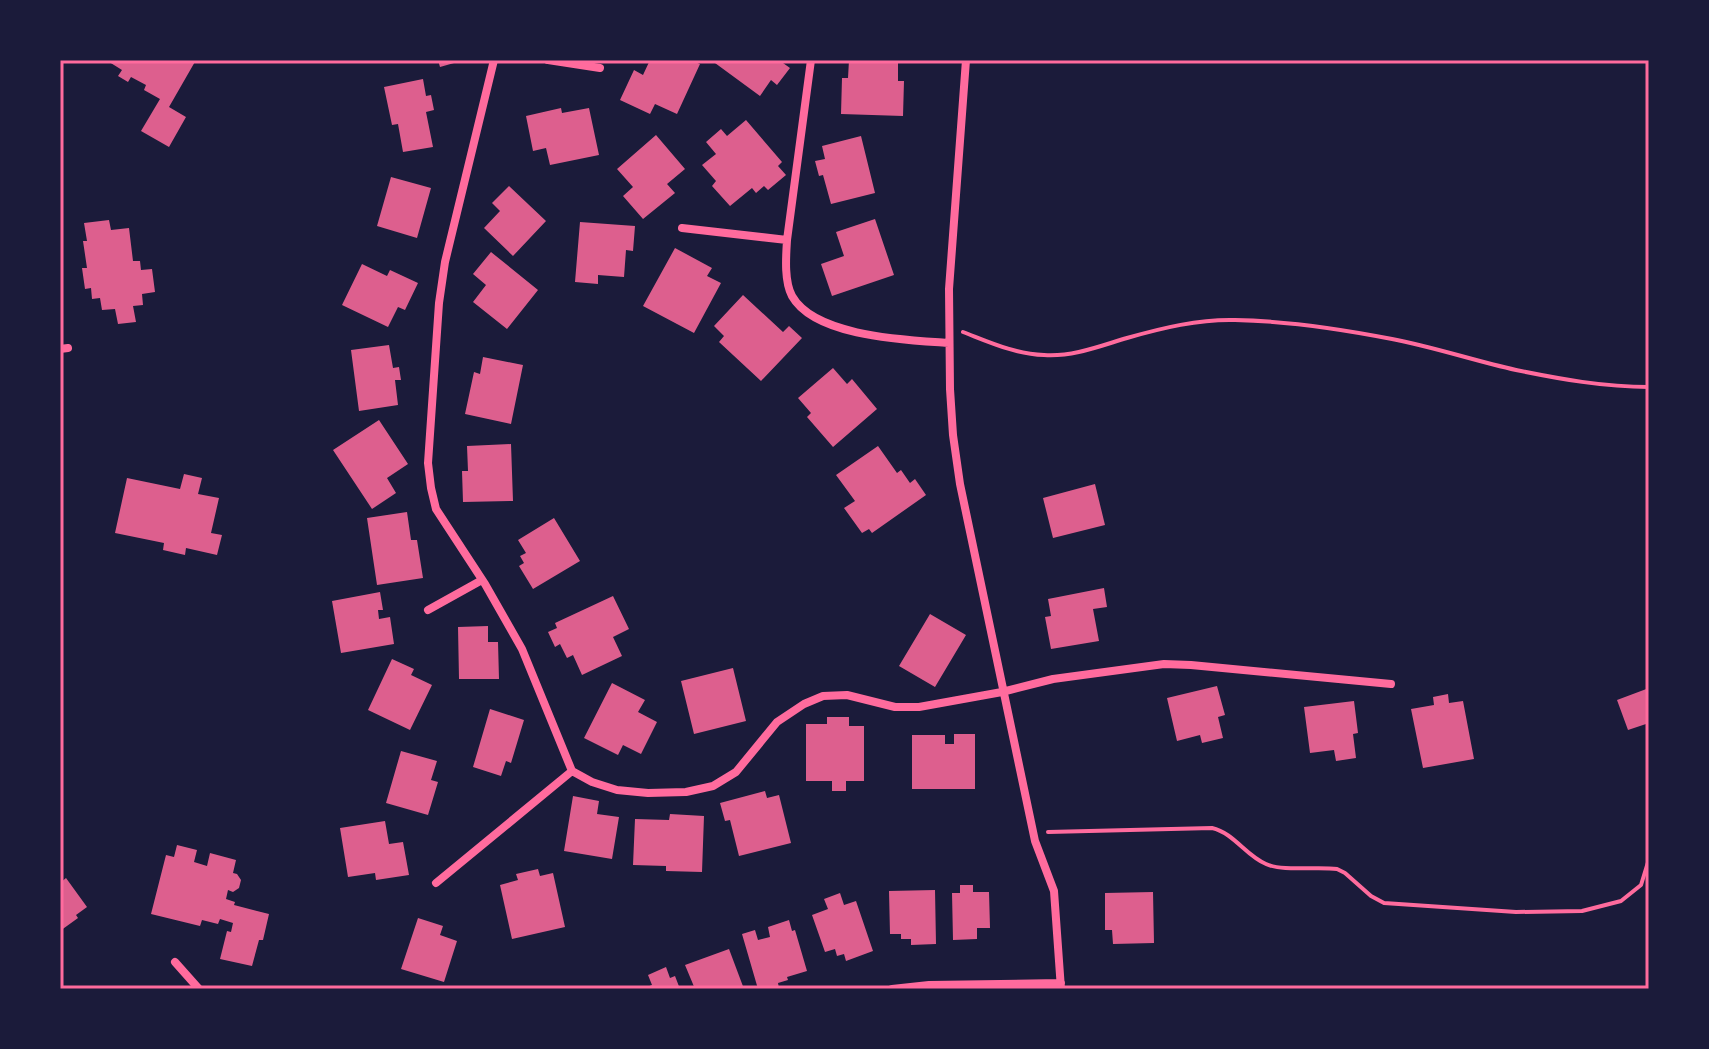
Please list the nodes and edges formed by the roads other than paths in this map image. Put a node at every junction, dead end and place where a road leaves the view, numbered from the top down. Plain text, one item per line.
1 (494, 60) edge
2 (548, 60) edge
3 (811, 60) edge
4 (966, 60) edge
5 (600, 68) dead end
6 (682, 228) dead end
7 (787, 240) junction
8 (949, 343) junction
9 (482, 580) junction
10 (428, 610) dead end
11 (1391, 684) dead end
12 (1002, 692) junction
13 (572, 771) junction
14 (436, 883) dead end
15 (175, 962) dead end
16 (1061, 986) edge
17 (199, 989) edge
18 (892, 989) edge

1 - 9 street
2 - 5 street
3 - 7 street
4 - 8 street
6 - 7 street
7 - 8 street
8 - 12 street
9 - 10 street
9 - 13 street
11 - 12 street
12 - 13 street
12 - 16 street
13 - 14 street
15 - 17 street
16 - 18 street

